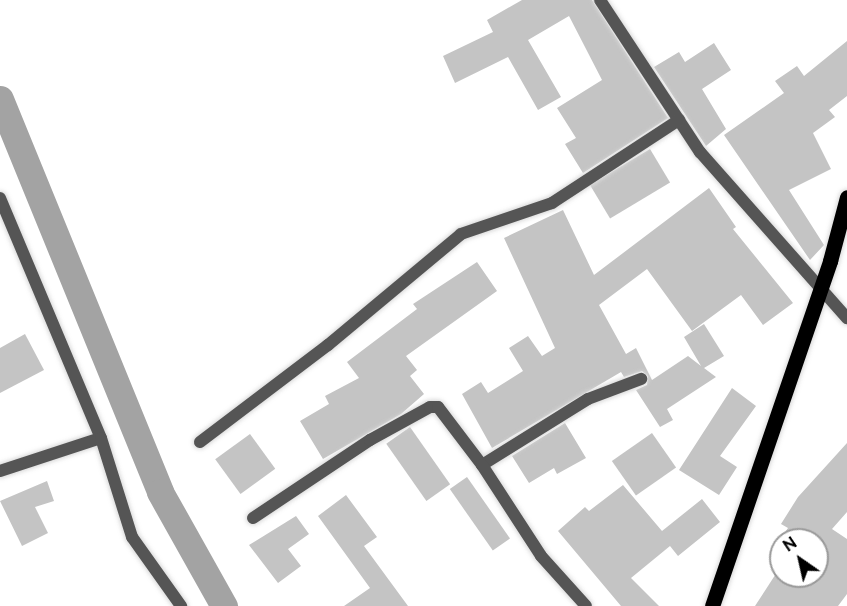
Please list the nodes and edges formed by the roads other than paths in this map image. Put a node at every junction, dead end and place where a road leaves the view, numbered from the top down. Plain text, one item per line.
1 (600, 0) edge
2 (679, 120) junction
3 (847, 197) edge
4 (0, 198) edge
5 (819, 288) junction
6 (847, 318) edge
7 (640, 379) dead end
8 (101, 438) junction
9 (200, 442) dead end
10 (482, 465) junction
11 (0, 471) edge
12 (253, 518) dead end
13 (181, 606) edge
14 (586, 606) edge
15 (712, 606) edge

1 - 2 street
2 - 5 street
2 - 9 street
3 - 5 main road
4 - 8 street
5 - 6 street
5 - 15 main road
7 - 10 street
8 - 11 street
8 - 13 street
10 - 12 street
10 - 14 street

